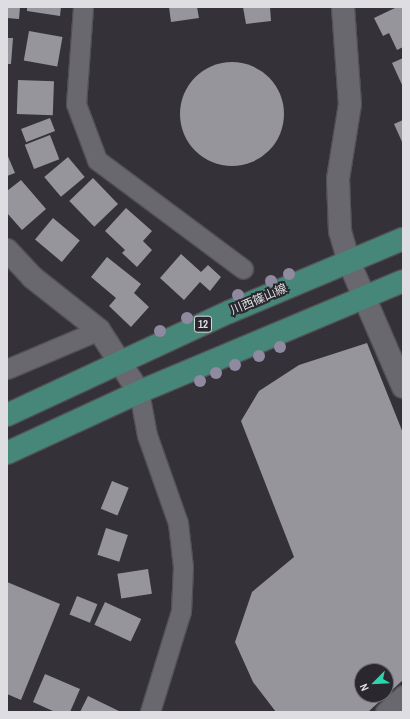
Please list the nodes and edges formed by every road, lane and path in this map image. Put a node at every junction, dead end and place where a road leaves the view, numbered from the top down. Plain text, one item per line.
1 (83, 7) edge
2 (343, 7) edge
3 (403, 239) edge
4 (7, 250) edge
5 (349, 262) junction
6 (243, 270) dead end
7 (403, 281) edge
8 (364, 298) junction
9 (99, 330) junction
10 (120, 360) junction
11 (7, 369) edge
12 (403, 387) edge
13 (139, 392) junction
14 (7, 415) edge
15 (7, 454) edge
16 (403, 695) edge
17 (150, 712) edge
18 (385, 712) edge

1 - 6 street
2 - 5 street
3 - 5 main road, 川西篠山線 / 12
4 - 9 street
5 - 8 street
5 - 10 main road, 川西篠山線 / 12
7 - 8 main road
8 - 12 street
8 - 13 main road
9 - 10 street
9 - 11 street
10 - 13 street
10 - 14 main road, 川西篠山線 / 12
13 - 15 main road
13 - 17 street
16 - 18 street

